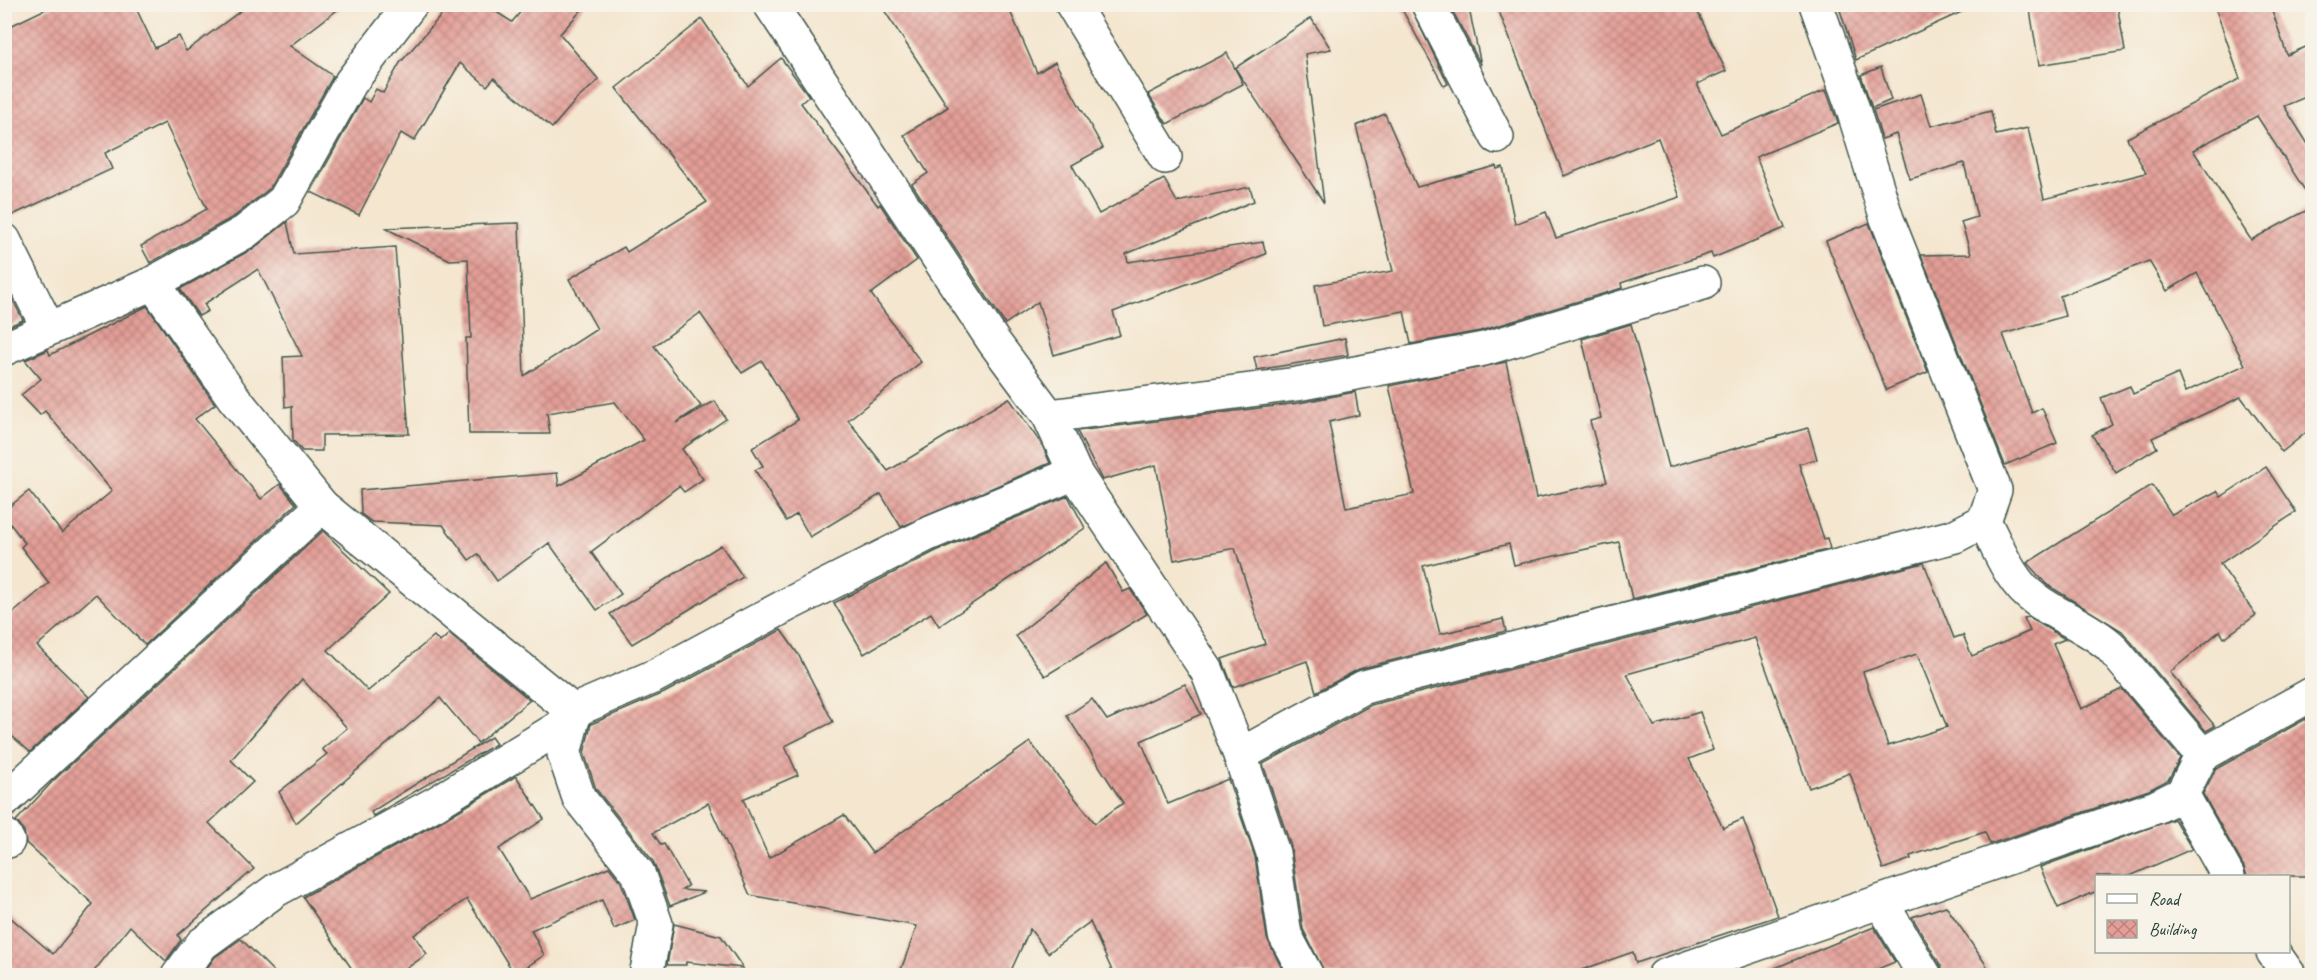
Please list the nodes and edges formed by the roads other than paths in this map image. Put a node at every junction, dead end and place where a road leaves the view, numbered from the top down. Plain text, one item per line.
1 (411, 4) edge
2 (771, 4) edge
3 (1072, 4) edge
4 (1428, 4) edge
5 (1816, 4) edge
6 (1497, 137) dead end
7 (1165, 157) dead end
8 (4, 240) edge
9 (153, 283) junction
10 (1703, 283) dead end
11 (48, 328) junction
12 (4, 349) edge
13 (1049, 416) junction
14 (1075, 472) junction
15 (322, 506) junction
16 (1984, 521) junction
17 (2313, 694) edge
18 (573, 715) junction
19 (1240, 755) junction
20 (2202, 755) junction
21 (2182, 794) junction
22 (4, 801) edge
23 (2227, 875) edge
24 (1881, 902) junction
25 (2274, 953) edge
26 (178, 975) edge
27 (646, 975) edge
28 (1306, 975) edge
29 (1664, 975) edge
30 (1925, 975) edge
31 (2290, 975) edge

1 - 9 street
2 - 13 street
3 - 7 street
4 - 6 street
5 - 16 street
8 - 11 street
9 - 11 street
9 - 15 street
10 - 13 street
11 - 12 street
13 - 14 street
14 - 18 street
14 - 19 street
15 - 18 street
15 - 22 street
16 - 19 street
16 - 20 street
17 - 20 street
18 - 26 street
18 - 27 street
19 - 28 street
20 - 21 street
21 - 23 street
21 - 24 street
24 - 29 street
24 - 30 street
25 - 31 street

